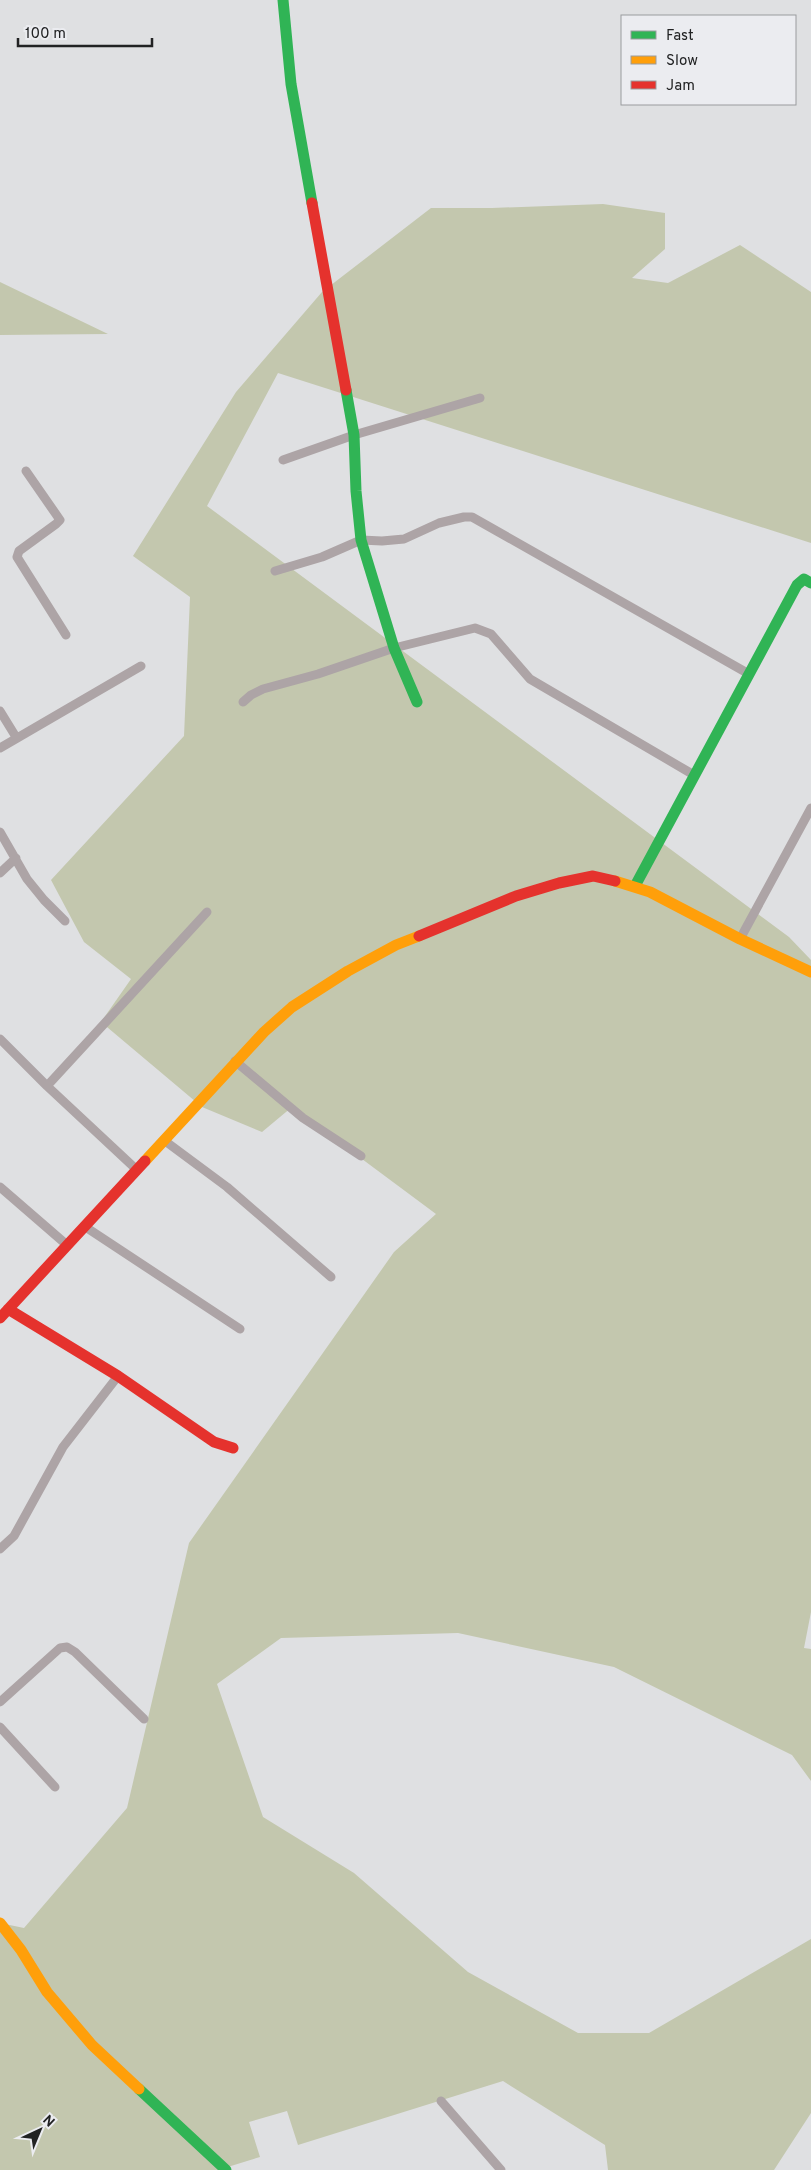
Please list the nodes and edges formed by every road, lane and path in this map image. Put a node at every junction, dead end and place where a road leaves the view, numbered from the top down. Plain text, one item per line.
1 (283, 0) edge
2 (480, 398) dead end
3 (354, 435) junction
4 (283, 460) dead end
5 (26, 471) dead end
6 (361, 540) junction
7 (275, 571) dead end
8 (811, 583) edge
9 (66, 635) dead end
10 (394, 648) junction
11 (141, 666) dead end
12 (749, 674) junction
13 (243, 702) dead end
14 (417, 702) dead end
15 (0, 711) edge
16 (16, 737) junction
17 (0, 748) edge
18 (694, 775) junction
19 (811, 808) edge
20 (0, 832) edge
21 (16, 858) junction
22 (0, 873) edge
23 (634, 886) junction
24 (207, 912) dead end
25 (65, 920) dead end
26 (740, 939) junction
27 (811, 972) edge
28 (0, 1039) edge
29 (235, 1061) junction
30 (47, 1086) junction
31 (165, 1141) junction
32 (361, 1156) dead end
33 (138, 1170) junction
34 (0, 1187) edge
35 (84, 1226) junction
36 (67, 1245) junction
37 (331, 1277) dead end
38 (2, 1314) edge
39 (240, 1329) dead end
40 (118, 1376) junction
41 (233, 1448) dead end
42 (0, 1549) edge
43 (0, 1702) edge
44 (144, 1719) dead end
45 (0, 1727) edge
46 (55, 1786) dead end
47 (0, 1923) edge
48 (441, 2101) dead end
49 (226, 2170) edge
50 (501, 2170) edge

1 - 3 street
2 - 3 street
3 - 4 street
3 - 6 street
5 - 9 street
6 - 7 street
6 - 10 street
6 - 12 street
8 - 12 street
10 - 13 street
10 - 14 street
10 - 18 street
11 - 16 street
12 - 18 street
15 - 16 street
16 - 17 street
18 - 23 street
19 - 26 street
20 - 21 street
21 - 22 street
21 - 25 street
23 - 26 street
23 - 29 street
24 - 30 street
26 - 27 street
28 - 30 street
29 - 31 street
29 - 32 street
30 - 33 street
31 - 33 street
31 - 37 street
33 - 35 street
34 - 36 street
35 - 36 street
35 - 39 street
36 - 38 street
38 - 40 street
40 - 41 street
40 - 42 street
43 - 44 street
45 - 46 street
47 - 49 street
48 - 50 street

